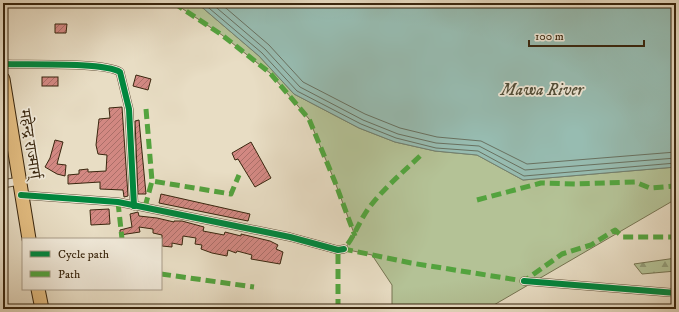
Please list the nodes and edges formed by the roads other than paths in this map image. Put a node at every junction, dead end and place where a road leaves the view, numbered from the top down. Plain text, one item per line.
1 (3, 64) edge
2 (3, 79) edge
3 (19, 181) junction
4 (3, 184) edge
5 (21, 195) junction
6 (134, 206) junction
7 (29, 238) edge
8 (344, 249) dead end
9 (524, 281) dead end
10 (38, 290) edge
11 (676, 293) edge
12 (42, 309) edge

1 - 6 street
2 - 3 highway, महेन्द्र राज्मार्ग्
3 - 4 street
3 - 5 highway, महेन्द्र राज्मार्ग्
5 - 6 street
5 - 7 highway, महेन्द्र राज्मार्ग्
6 - 8 street
9 - 11 street
10 - 12 highway

